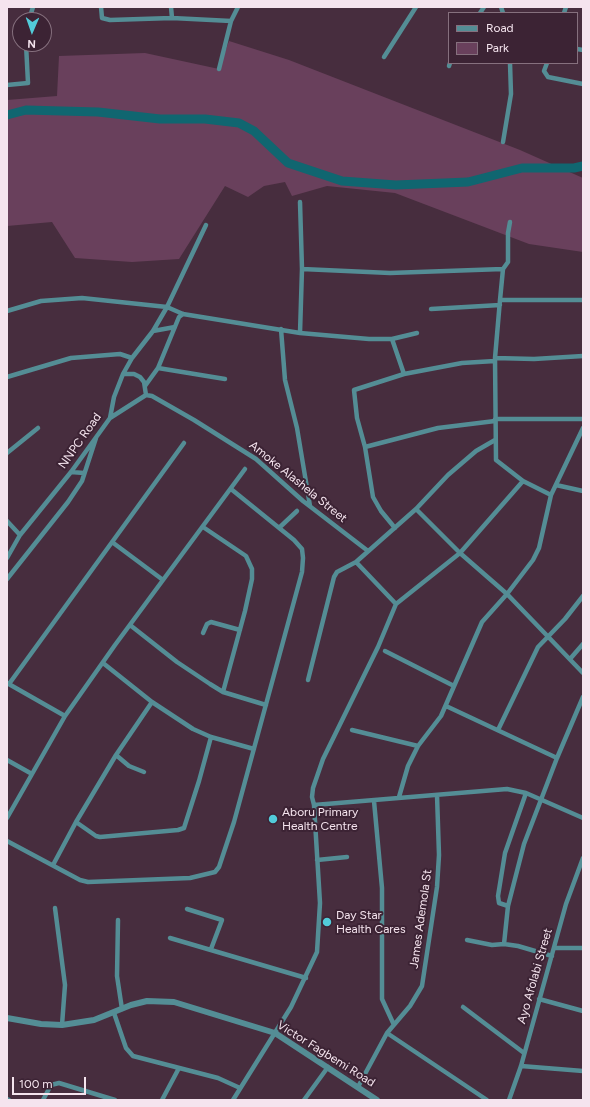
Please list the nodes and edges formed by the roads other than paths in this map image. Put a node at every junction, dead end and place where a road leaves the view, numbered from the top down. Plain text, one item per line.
1 (101, 7) edge
2 (171, 7) edge
3 (238, 7) edge
4 (416, 7) edge
5 (172, 18) junction
6 (231, 21) junction
7 (26, 52) edge
8 (384, 57) dead end
9 (510, 64) edge
10 (547, 64) edge
11 (219, 69) dead end
12 (583, 84) edge
13 (7, 85) edge
14 (502, 142) dead end
15 (300, 202) dead end
16 (510, 222) dead end
17 (206, 225) dead end
18 (302, 269) junction
19 (503, 269) junction
20 (500, 300) junction
21 (583, 300) edge
22 (500, 305) junction
23 (167, 307) junction
24 (431, 309) dead end
25 (7, 311) edge
26 (183, 314) junction
27 (175, 327) junction
28 (281, 329) junction
29 (153, 331) junction
30 (300, 333) junction
31 (417, 333) dead end
32 (392, 339) junction
33 (583, 356) edge
34 (132, 358) junction
35 (495, 360) junction
36 (158, 368) junction
37 (123, 374) junction
38 (404, 374) junction
39 (7, 376) edge
40 (225, 379) dead end
41 (145, 386) junction
42 (146, 396) junction
43 (110, 418) junction
44 (583, 419) edge
45 (495, 420) junction
46 (38, 428) dead end
47 (583, 428) edge
48 (97, 437) junction
49 (495, 440) junction
50 (184, 443) dead end
51 (365, 447) junction
52 (7, 453) edge
53 (245, 469) dead end
54 (71, 472) junction
55 (84, 474) junction
56 (523, 481) junction
57 (556, 485) junction
58 (231, 489) junction
59 (583, 491) edge
60 (551, 495) junction
61 (310, 506) junction
62 (416, 510) junction
63 (297, 511) dead end
64 (7, 521) edge
65 (203, 527) junction
66 (280, 527) junction
67 (395, 528) junction
68 (20, 535) junction
69 (112, 542) junction
70 (368, 551) junction
71 (460, 553) junction
72 (7, 558) edge
73 (356, 562) junction
74 (7, 579) edge
75 (163, 580) junction
76 (507, 594) junction
77 (583, 596) edge
78 (396, 604) junction
79 (130, 625) junction
80 (240, 630) junction
81 (203, 633) dead end
82 (549, 637) junction
83 (583, 644) edge
84 (385, 651) dead end
85 (570, 659) junction
86 (103, 664) junction
87 (583, 673) edge
88 (308, 680) dead end
89 (8, 684) edge
90 (454, 686) junction
91 (223, 692) junction
92 (583, 697) edge
93 (152, 702) junction
94 (266, 705) junction
95 (446, 706) junction
96 (65, 716) junction
97 (352, 730) dead end
98 (498, 730) junction
99 (211, 736) junction
100 (418, 746) junction
101 (254, 749) junction
102 (116, 756) junction
103 (557, 758) junction
104 (7, 760) edge
105 (144, 772) dead end
106 (32, 774) junction
107 (526, 793) junction
108 (437, 795) junction
109 (399, 797) junction
110 (542, 799) junction
111 (374, 801) junction
112 (314, 805) junction
113 (7, 818) edge
114 (583, 818) edge
115 (76, 822) junction
116 (7, 841) edge
117 (347, 857) dead end
118 (583, 858) edge
119 (317, 860) junction
120 (53, 865) junction
121 (508, 906) junction
122 (55, 908) dead end
123 (187, 909) dead end
124 (118, 920) dead end
125 (170, 938) dead end
126 (467, 940) dead end
127 (504, 944) junction
128 (554, 948) junction
129 (583, 948) edge
130 (211, 950) junction
131 (552, 956) junction
132 (306, 978) junction
133 (539, 999) junction
134 (463, 1007) dead end
135 (122, 1009) junction
136 (583, 1011) edge
137 (114, 1013) junction
138 (7, 1018) edge
139 (394, 1024) junction
140 (62, 1025) junction
141 (275, 1033) junction
142 (387, 1033) junction
143 (524, 1053) junction
144 (521, 1066) junction
145 (328, 1067) junction
146 (179, 1068) junction
147 (583, 1071) edge
148 (358, 1087) junction
149 (240, 1088) junction
150 (43, 1100) edge
151 (114, 1100) edge
152 (162, 1100) edge
153 (233, 1100) edge
154 (304, 1100) edge
155 (377, 1100) edge
156 (487, 1100) edge
157 (508, 1100) edge

1 - 5 street
2 - 5 street
3 - 6 street
4 - 8 street
5 - 6 street
6 - 11 street
7 - 13 street
9 - 14 street
10 - 12 street
15 - 18 street
16 - 19 street
17 - 23 street, NNPC Road
18 - 19 street
18 - 30 street
19 - 20 street
20 - 21 street
20 - 22 street
22 - 24 street
22 - 35 street
23 - 25 street
23 - 26 street
23 - 29 street, NNPC Road
26 - 27 street
26 - 28 street
27 - 29 street
27 - 36 street
28 - 30 street
28 - 61 street
29 - 34 street, NNPC Road
30 - 32 street
31 - 32 street
32 - 38 street
33 - 35 street
34 - 37 street, NNPC Road
34 - 39 street
35 - 38 street
35 - 45 street
36 - 40 street
36 - 41 street
37 - 41 street
37 - 43 street, NNPC Road
38 - 51 street
41 - 42 street
42 - 43 street
42 - 61 street, Amoke Alashela Street
43 - 48 street, NNPC Road
44 - 45 street
45 - 49 street
45 - 51 street
46 - 52 street
47 - 57 street
48 - 54 street, NNPC Road
48 - 55 street
49 - 56 street
49 - 62 street
50 - 69 street
51 - 67 street
53 - 58 street
54 - 55 street
54 - 68 street, NNPC Road
55 - 74 street
56 - 60 street
56 - 71 street
57 - 59 street
57 - 60 street
58 - 65 street
58 - 66 street
60 - 76 street
61 - 70 street, Amoke Alashela Street
62 - 67 street
62 - 71 street
63 - 66 street
64 - 68 street
65 - 75 street
65 - 80 street
66 - 94 street
67 - 70 street
68 - 72 street, NNPC Road
69 - 75 street
69 - 89 street
70 - 73 street
71 - 76 street
71 - 78 street
73 - 78 street
73 - 88 street
75 - 79 street
76 - 82 street
76 - 90 street
77 - 82 street
78 - 112 street
79 - 86 street
79 - 91 street
80 - 81 street
80 - 91 street
82 - 85 street
82 - 98 street
83 - 85 street
84 - 90 street
85 - 87 street
86 - 93 street
86 - 96 street
89 - 96 street
90 - 95 street
91 - 94 street
92 - 103 street
93 - 99 street
93 - 102 street
94 - 101 street
95 - 98 street
95 - 100 street
96 - 106 street
97 - 100 street
98 - 103 street
99 - 101 street
99 - 115 street
100 - 109 street
101 - 120 street
102 - 105 street
102 - 115 street
103 - 110 street
104 - 106 street
106 - 113 street
107 - 108 street
107 - 110 street
107 - 121 street
108 - 109 street
108 - 139 street, James Ademola St
109 - 111 street
110 - 114 street
110 - 121 street
111 - 112 street
111 - 139 street
112 - 119 street
115 - 120 street
116 - 120 street
117 - 119 street
118 - 128 street, Ayo Afolabi Street
119 - 132 street
121 - 127 street
122 - 140 street
123 - 130 street
124 - 135 street
125 - 130 street
126 - 127 street
127 - 131 street
128 - 129 street
128 - 131 street, Ayo Afolabi Street
130 - 132 street
131 - 133 street, Ayo Afolabi Street
132 - 141 street
133 - 136 street
133 - 143 street, Ayo Afolabi Street
134 - 143 street
135 - 137 street, Victor Fagbemi Road
135 - 141 street, Victor Fagbemi Road
137 - 140 street, Victor Fagbemi Road
137 - 146 street
138 - 140 street, Victor Fagbemi Road
139 - 142 street, James Ademola St
141 - 145 street, Victor Fagbemi Road
141 - 149 street
142 - 148 street, James Ademola St
142 - 156 street
143 - 144 street, Ayo Afolabi Street
144 - 147 street
144 - 157 street, Ayo Afolabi Street
145 - 148 street, Victor Fagbemi Road
145 - 154 street
146 - 149 street
146 - 152 street
148 - 155 street, Victor Fagbemi Road
149 - 153 street
150 - 151 street

